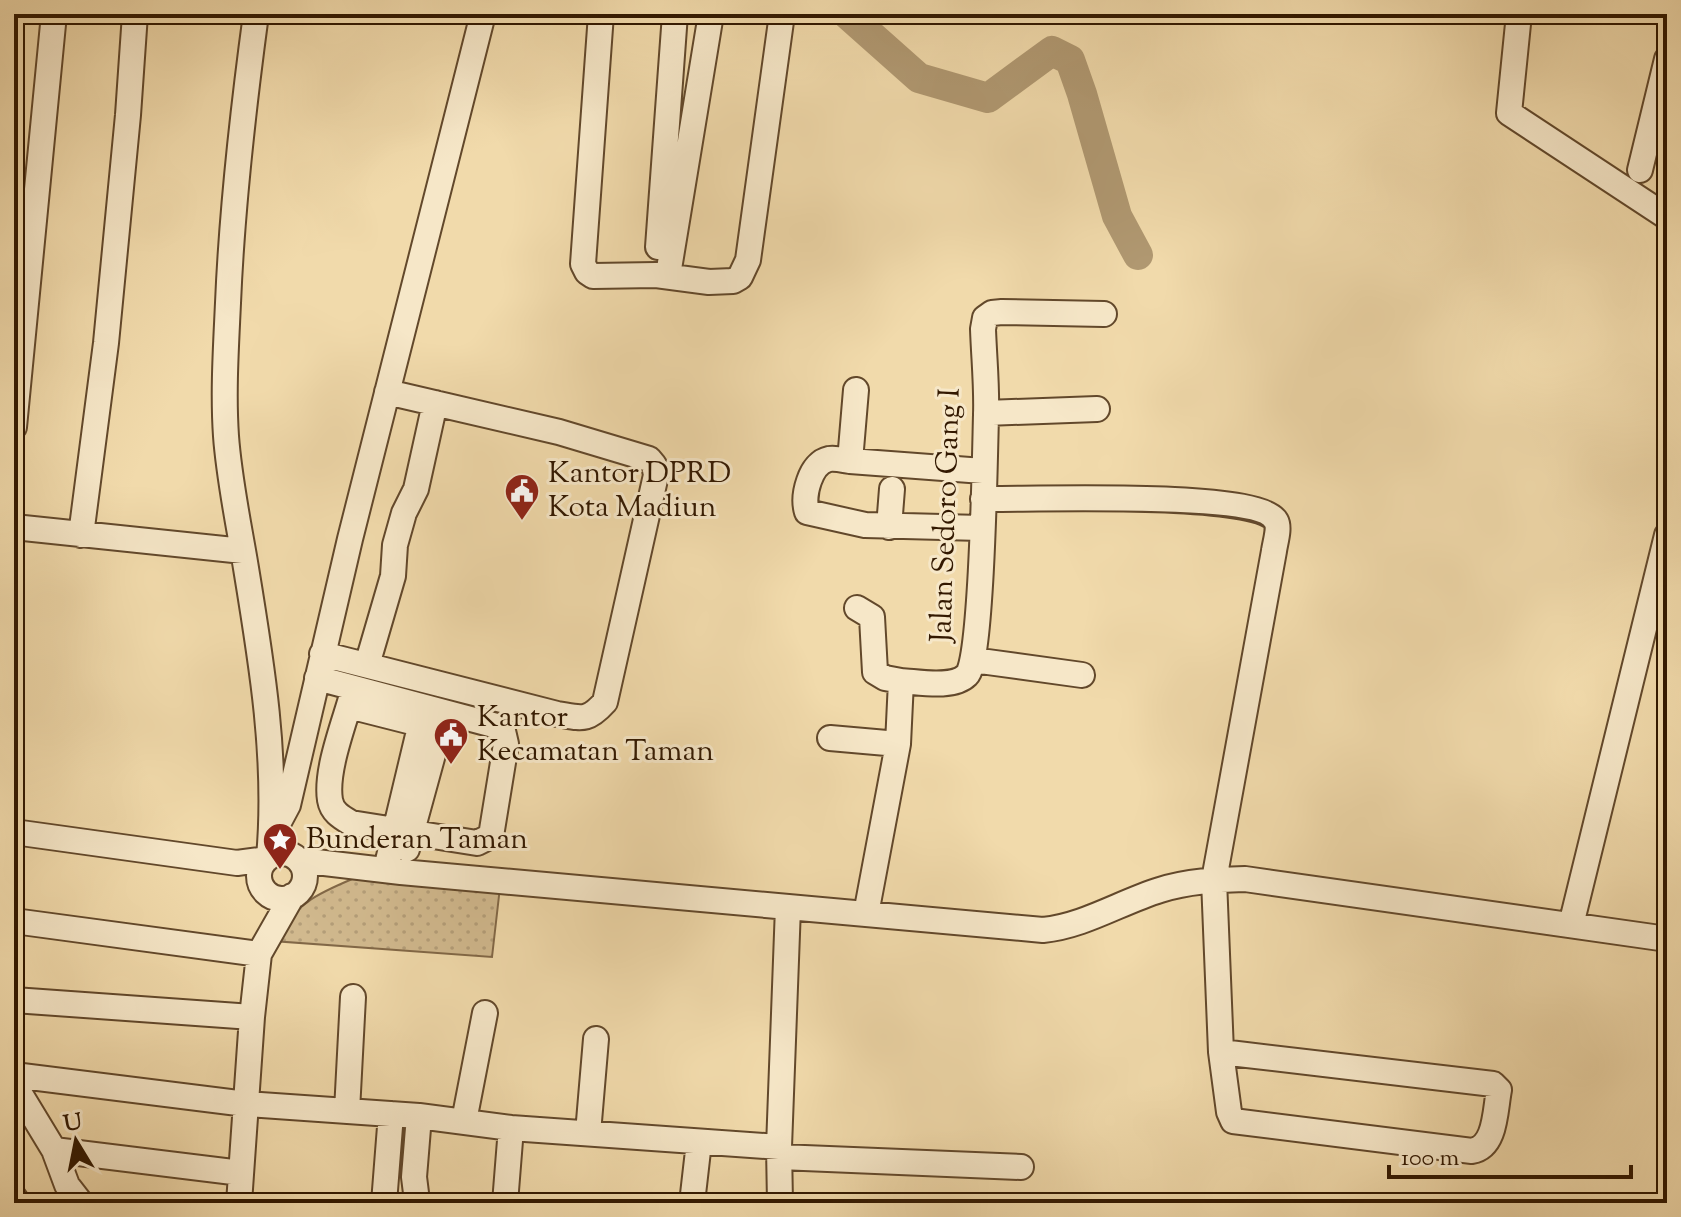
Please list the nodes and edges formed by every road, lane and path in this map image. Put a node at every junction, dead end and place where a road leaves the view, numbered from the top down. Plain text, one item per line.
1 (54, 14) edge
2 (135, 14) edge
3 (256, 14) edge
4 (483, 14) edge
5 (601, 14) edge
6 (675, 14) edge
7 (711, 14) edge
8 (782, 14) edge
9 (1519, 14) edge
10 (1667, 59) edge
11 (1640, 170) dead end
12 (1667, 217) edge
13 (662, 275) junction
14 (1104, 314) dead end
15 (856, 390) dead end
16 (387, 392) junction
17 (435, 403) junction
18 (1097, 409) dead end
19 (986, 413) junction
20 (14, 427) edge
21 (850, 461) junction
22 (983, 471) junction
23 (892, 489) dead end
24 (983, 499) junction
25 (14, 527) edge
26 (889, 527) junction
27 (981, 528) junction
28 (81, 535) junction
29 (1667, 535) edge
30 (243, 551) junction
31 (857, 608) dead end
32 (322, 654) junction
33 (973, 660) junction
34 (367, 665) junction
35 (1082, 675) dead end
36 (317, 678) junction
37 (901, 681) junction
38 (352, 697) junction
39 (441, 712) junction
40 (830, 738) dead end
41 (898, 744) junction
42 (270, 770) junction
43 (288, 805) junction
44 (14, 832) edge
45 (402, 832) junction
46 (269, 850) junction
47 (195, 858) junction
48 (297, 858) junction
49 (384, 870) junction
50 (1214, 880) junction
51 (264, 889) junction
52 (296, 893) junction
53 (788, 907) junction
54 (866, 914) junction
55 (14, 921) edge
56 (1571, 925) junction
57 (1667, 939) edge
58 (261, 949) junction
59 (353, 997) dead end
60 (14, 1000) edge
61 (485, 1013) dead end
62 (252, 1017) junction
63 (596, 1039) dead end
64 (1221, 1052) junction
65 (14, 1075) edge
66 (14, 1084) edge
67 (246, 1104) junction
68 (347, 1111) junction
69 (391, 1114) junction
70 (419, 1116) junction
71 (464, 1121) junction
72 (511, 1128) junction
73 (588, 1133) junction
74 (699, 1142) junction
75 (54, 1150) junction
76 (779, 1152) junction
77 (1021, 1167) dead end
78 (241, 1173) junction
79 (416, 1193) dead end
80 (14, 1197) edge
81 (18, 1203) edge
82 (81, 1203) edge
83 (239, 1203) edge
84 (384, 1203) edge
85 (505, 1203) edge
86 (692, 1203) edge
87 (780, 1203) edge

1 - 20 street
2 - 28 street
3 - 30 street
4 - 16 street
5 - 13 street
6 - 13 street
7 - 13 street
8 - 13 street
9 - 12 street
10 - 11 street
14 - 19 street, Jalan Sedoro Gang I
15 - 21 street
16 - 17 street
16 - 32 street
17 - 34 street
17 - 34 street
18 - 19 street
19 - 22 street, Jalan Sedoro Gang I
21 - 22 street
21 - 26 street
22 - 24 street, Jalan Sedoro Gang I
23 - 26 street
24 - 27 street, Jalan Sedoro Gang I
24 - 50 street
25 - 28 street
26 - 27 street
27 - 33 street, Jalan Sedoro Gang I
28 - 30 street
29 - 56 street
30 - 42 street
31 - 37 street
32 - 34 street
32 - 36 street
33 - 35 street
33 - 37 street, Jalan Sedoro Gang I
36 - 38 street
36 - 43 street
37 - 41 street
38 - 39 street
38 - 45 street
38 - 45 street
39 - 45 street
39 - 45 street
40 - 41 street
41 - 54 street
42 - 43 street
42 - 46 street
43 - 46 street
43 - 48 street
44 - 47 street
45 - 49 street
46 - 47 street
46 - 48 street
46 - 51 street
47 - 51 street
48 - 49 street
48 - 52 street
49 - 52 street
49 - 53 street
50 - 54 street
50 - 56 street
50 - 64 street
51 - 52 street
51 - 58 street
52 - 58 street
53 - 54 street
53 - 76 street
55 - 58 street
56 - 57 street
58 - 62 street
59 - 68 street
60 - 62 street
61 - 71 street
62 - 67 street
63 - 73 street
64 - 64 street
65 - 67 street
66 - 75 street
67 - 68 street
67 - 78 street
68 - 69 street
69 - 70 street
69 - 84 street
70 - 71 street
70 - 79 street
71 - 72 street
72 - 73 street
72 - 85 street
73 - 74 street
74 - 76 street
74 - 86 street
75 - 78 street
75 - 82 street
76 - 77 street
76 - 87 street
78 - 83 street
80 - 81 street

